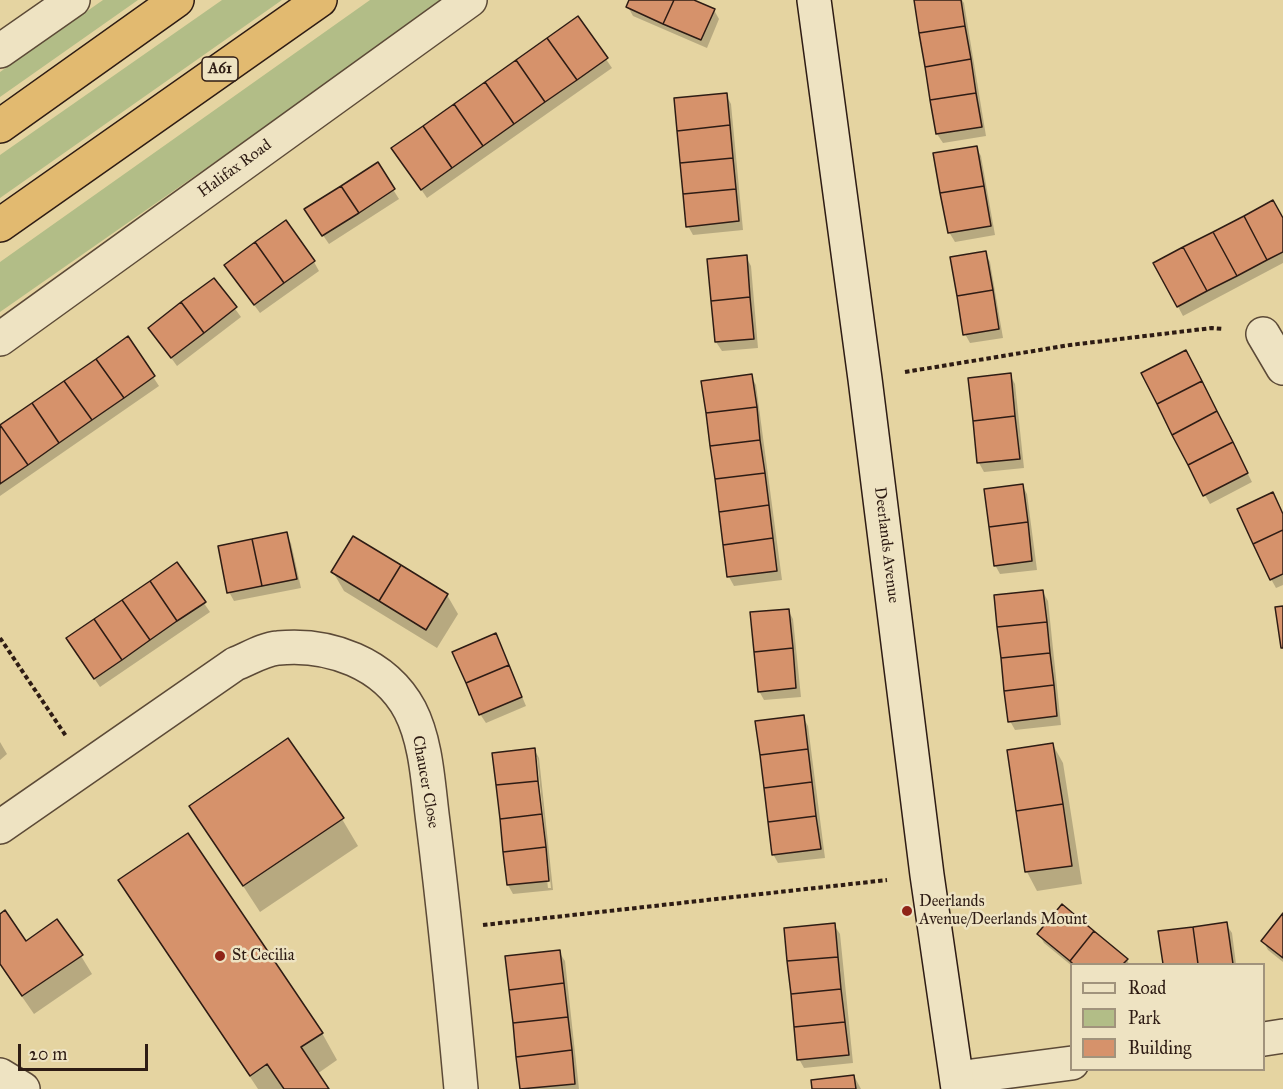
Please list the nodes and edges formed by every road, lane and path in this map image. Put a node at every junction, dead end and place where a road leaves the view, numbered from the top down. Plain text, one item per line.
1 (73, 0) edge
2 (177, 0) edge
3 (320, 0) edge
4 (470, 0) edge
5 (814, 0) edge
6 (0, 51) edge
7 (0, 126) edge
8 (0, 225) edge
9 (1263, 334) joint
10 (0, 339) edge
11 (1283, 368) edge
12 (865, 379) junction
13 (0, 638) edge
14 (86, 766) junction
15 (0, 827) edge
16 (927, 875) junction
17 (447, 929) junction
18 (1283, 1036) edge
19 (1265, 1039) edge
20 (1070, 1063) edge
21 (0, 1075) edge
22 (958, 1083) edge
23 (24, 1089) edge
24 (461, 1089) edge

1 - 6 street
2 - 7 highway
3 - 8 highway, A61
4 - 10 street, Halifax Road
5 - 12 street, Deerlands Avenue
9 - 11 street
9 - 12 path
12 - 16 street, Deerlands Avenue
13 - 14 path
14 - 15 street, Chaucer Close
14 - 17 street, Chaucer Close
16 - 17 path
16 - 22 street, Deerlands Avenue
17 - 24 street, Chaucer Close
18 - 19 street
20 - 22 street
21 - 23 street

